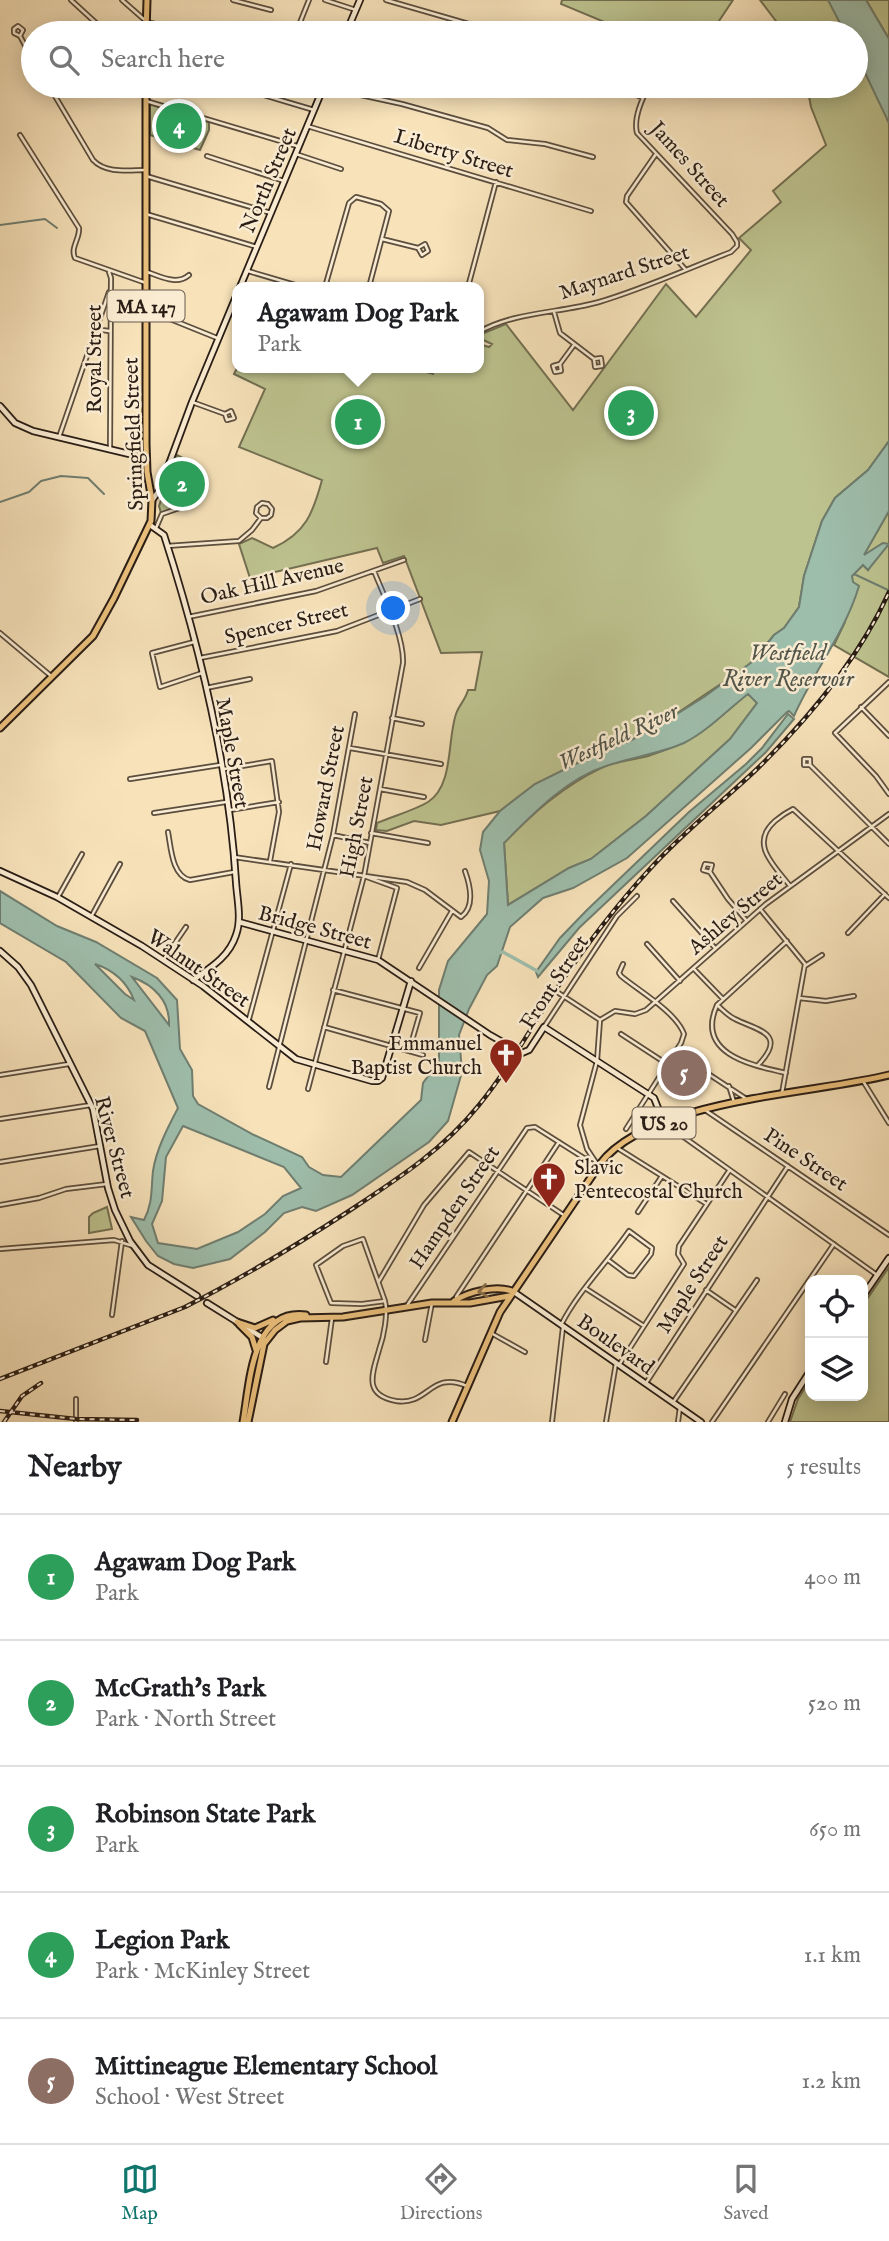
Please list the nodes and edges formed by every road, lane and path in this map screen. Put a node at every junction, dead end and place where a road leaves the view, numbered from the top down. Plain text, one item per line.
1 (71, 0) edge
2 (122, 0) edge
3 (147, 0) edge
4 (233, 0) edge
5 (309, 0) edge
6 (326, 0) edge
7 (360, 0) edge
8 (386, 0) edge
9 (271, 9) dead end
10 (356, 10) junction
11 (94, 21) edge
12 (145, 21) edge
13 (146, 21) edge
14 (299, 21) edge
15 (351, 21) edge
16 (459, 21) edge
17 (55, 98) edge
18 (274, 98) edge
19 (319, 98) edge
20 (376, 98) edge
21 (643, 98) edge
22 (146, 101) joint
23 (314, 110) junction
24 (307, 126) junction
25 (20, 135) dead end
26 (299, 146) junction
27 (296, 154) junction
28 (656, 155) junction
29 (207, 156) dead end
30 (593, 157) dead end
31 (341, 169) dead end
32 (146, 173) junction
33 (284, 181) junction
34 (496, 182) junction
35 (591, 211) dead end
36 (271, 213) junction
37 (146, 214) junction
38 (382, 239) junction
39 (737, 246) joint
40 (257, 247) junction
41 (418, 248) dead end
42 (106, 270) junction
43 (685, 270) junction
44 (247, 271) junction
45 (146, 272) junction
46 (189, 275) dead end
47 (242, 282) edge
48 (285, 282) edge
49 (326, 282) edge
50 (370, 282) edge
51 (469, 282) edge
52 (146, 283) junction
53 (110, 288) junction
54 (232, 306) edge
55 (554, 312) junction
56 (165, 317) dead end
57 (95, 329) junction
58 (484, 329) edge
59 (110, 331) junction
60 (219, 338) junction
61 (575, 345) junction
62 (594, 359) dead end
63 (560, 364) dead end
64 (192, 402) junction
65 (0, 406) edge
66 (225, 414) dead end
67 (59, 438) junction
68 (110, 450) junction
69 (146, 458) junction
70 (152, 500) junction
71 (194, 503) dead end
72 (261, 518) junction
73 (153, 526) junction
74 (167, 545) junction
75 (404, 560) dead end
76 (374, 571) junction
77 (419, 599) dead end
78 (390, 611) junction
79 (188, 617) junction
80 (0, 633) edge
81 (194, 642) junction
82 (198, 659) junction
83 (202, 673) junction
84 (52, 677) junction
85 (250, 679) dead end
86 (889, 682) edge
87 (206, 688) junction
88 (861, 707) junction
89 (355, 714) dead end
90 (392, 718) junction
91 (422, 724) dead end
92 (0, 728) edge
93 (889, 736) edge
94 (350, 748) junction
95 (386, 754) junction
96 (441, 764) dead end
97 (810, 765) dead end
98 (221, 768) junction
99 (130, 779) dead end
100 (380, 789) junction
101 (889, 794) edge
102 (424, 797) dead end
103 (226, 802) junction
104 (278, 802) junction
105 (228, 810) junction
106 (154, 813) dead end
107 (889, 814) edge
108 (872, 826) junction
109 (168, 832) dead end
110 (372, 833) junction
111 (333, 835) junction
112 (370, 843) junction
113 (429, 843) dead end
114 (889, 844) edge
115 (839, 850) junction
116 (82, 854) dead end
117 (234, 857) junction
118 (270, 861) junction
119 (120, 864) dead end
120 (291, 864) junction
121 (326, 869) junction
122 (0, 871) edge
123 (465, 871) dead end
124 (235, 872) junction
125 (710, 872) dead end
126 (364, 876) junction
127 (790, 886) junction
128 (885, 894) junction
129 (637, 896) dead end
130 (57, 897) junction
131 (889, 898) edge
132 (673, 901) dead end
133 (760, 909) junction
134 (452, 911) junction
135 (91, 917) junction
136 (747, 921) junction
137 (239, 922) junction
138 (186, 927) dead end
139 (272, 931) junction
140 (848, 933) dead end
141 (307, 940) junction
142 (787, 941) junction
143 (647, 944) dead end
144 (716, 949) junction
145 (344, 950) junction
146 (0, 951) edge
147 (822, 955) dead end
148 (163, 960) junction
149 (378, 960) junction
150 (623, 964) dead end
151 (805, 966) junction
152 (419, 968) dead end
153 (694, 969) junction
154 (193, 980) junction
155 (411, 981) junction
156 (680, 981) junction
157 (333, 990) junction
158 (554, 990) dead end
159 (564, 996) junction
160 (854, 996) dead end
161 (799, 998) junction
162 (723, 999) junction
163 (656, 1003) junction
164 (717, 1005) junction
165 (403, 1008) junction
166 (453, 1009) joint
167 (600, 1020) junction
168 (248, 1022) junction
169 (324, 1027) junction
170 (544, 1027) junction
171 (621, 1034) dead end
172 (392, 1046) junction
173 (279, 1047) junction
174 (409, 1051) junction
175 (675, 1052) junction
176 (423, 1055) dead end
177 (597, 1061) junction
178 (69, 1064) junction
179 (667, 1064) junction
180 (314, 1065) junction
181 (758, 1065) junction
182 (786, 1073) junction
183 (0, 1075) edge
184 (889, 1075) edge
185 (863, 1081) junction
186 (729, 1086) junction
187 (269, 1087) dead end
188 (307, 1089) dead end
189 (782, 1093) junction
190 (648, 1094) junction
191 (746, 1099) junction
192 (734, 1102) junction
193 (91, 1105) junction
194 (705, 1110) junction
195 (0, 1119) edge
196 (664, 1123) junction
197 (889, 1123) edge
198 (626, 1129) dead end
199 (559, 1142) junction
200 (100, 1146) junction
201 (617, 1147) junction
202 (592, 1159) junction
203 (0, 1162) edge
204 (599, 1166) junction
205 (788, 1166) junction
206 (729, 1170) junction
207 (497, 1171) junction
208 (662, 1176) junction
209 (107, 1184) junction
210 (527, 1191) junction
211 (768, 1197) junction
212 (707, 1204) junction
213 (0, 1205) edge
214 (638, 1212) dead end
215 (565, 1216) junction
216 (889, 1235) edge
217 (122, 1241) junction
218 (834, 1244) junction
219 (133, 1245) junction
220 (0, 1249) edge
221 (889, 1258) edge
222 (608, 1260) junction
223 (877, 1275) junction
224 (757, 1280) dead end
225 (379, 1282) junction
226 (585, 1288) junction
227 (868, 1288) edge
228 (706, 1290) junction
229 (514, 1292) junction
230 (197, 1296) dead end
231 (385, 1301) junction
232 (453, 1301) junction
233 (491, 1301) junction
234 (207, 1303) dead end
235 (432, 1303) junction
236 (406, 1307) junction
237 (387, 1310) junction
238 (736, 1311) junction
239 (292, 1314) junction
240 (113, 1315) dead end
241 (499, 1315) junction
242 (321, 1318) junction
243 (332, 1318) junction
244 (237, 1322) junction
245 (562, 1326) junction
246 (644, 1326) junction
247 (491, 1333) junction
248 (264, 1338) junction
249 (425, 1340) dead end
250 (525, 1352) dead end
251 (255, 1358) junction
252 (326, 1362) dead end
253 (617, 1364) junction
254 (805, 1379) edge
255 (645, 1383) junction
256 (467, 1386) junction
257 (785, 1394) dead end
258 (76, 1399) dead end
259 (673, 1403) junction
260 (680, 1407) junction
261 (76, 1422) edge
262 (246, 1422) edge
263 (453, 1422) edge
264 (552, 1422) edge
265 (607, 1422) edge
266 (678, 1422) edge
267 (701, 1422) edge
268 (712, 1422) edge
269 (768, 1422) edge
270 (785, 1422) edge

1 - 11 street
2 - 12 street
3 - 13 main road
4 - 9 street
5 - 14 street
6 - 10 street
7 - 10 main road
8 - 16 street
10 - 15 main road
17 - 32 street
18 - 23 street
19 - 23 main road, North Street
20 - 30 street
21 - 28 street, James Street
22 - 26 street
22 - 32 main road, Springfield Street / MA 147
23 - 24 main road, North Street
24 - 26 main road, North Street
24 - 34 street, Liberty Street
25 - 42 street
26 - 27 main road, North Street
27 - 31 street
27 - 33 main road, North Street
28 - 39 street, James Street
28 - 43 street
29 - 33 street
32 - 36 street
32 - 37 main road, Springfield Street / MA 147
33 - 36 main road, North Street
34 - 35 street, Liberty Street
34 - 51 street
36 - 40 main road, North Street
37 - 40 street
37 - 45 main road, Springfield Street / MA 147
38 - 41 street
38 - 49 street
38 - 50 street
39 - 43 street, Maynard Street
40 - 44 main road, North Street
42 - 52 street
42 - 53 street, Royal Street
43 - 55 street, Maynard Street
44 - 47 main road, North Street
44 - 48 street
45 - 46 street
45 - 52 main road, Springfield Street / MA 147
52 - 69 main road, Springfield Street / MA 147
53 - 57 street
53 - 59 street, Royal Street
54 - 60 main road
55 - 58 street, Maynard Street
55 - 61 street
56 - 60 street
57 - 59 street
57 - 67 street
59 - 68 street, Royal Street
60 - 64 main road
61 - 62 street
61 - 63 street
64 - 66 street
64 - 70 main road
65 - 67 main road
67 - 68 main road
68 - 69 main road
69 - 70 main road, Springfield Street / MA 147
70 - 73 main road, Springfield Street / MA 147
71 - 73 street
72 - 72 street
72 - 74 street
73 - 74 main road, Maple Street
73 - 84 main road, Springfield Street / MA 147
74 - 79 main road, Maple Street
75 - 76 street, Oak Hill Avenue
76 - 78 street, High Street
76 - 79 street, Oak Hill Avenue
77 - 78 street, Spencer Street
78 - 82 street, Spencer Street
78 - 90 street, High Street
79 - 81 main road, Maple Street
80 - 84 street
81 - 82 main road, Maple Street
81 - 83 street
82 - 83 main road, Maple Street
83 - 87 main road, Maple Street
84 - 92 main road, Springfield Street / MA 147
85 - 87 street
86 - 88 street
87 - 98 main road, Maple Street
88 - 93 street
88 - 101 street
89 - 94 street, Howard Street
90 - 91 street
90 - 95 street, High Street
94 - 95 street
94 - 111 street, Howard Street
95 - 96 street
95 - 100 street, High Street
97 - 108 street
98 - 99 street
98 - 103 main road, Maple Street
98 - 104 street
100 - 102 street
100 - 110 street, High Street
103 - 105 main road, Maple Street
103 - 106 street
104 - 105 street
104 - 118 street
105 - 117 main road, Maple Street
107 - 108 street, Ashley Street
108 - 114 street
108 - 115 street, Ashley Street
109 - 124 street
110 - 112 street, High Street
110 - 113 street
111 - 112 street
111 - 121 street, Howard Street
112 - 126 street, High Street
115 - 127 street, Ashley Street
115 - 127 street
115 - 128 street
116 - 130 street
117 - 118 street
117 - 124 main road, Maple Street
118 - 120 street
119 - 135 street
120 - 121 street
120 - 139 street
121 - 126 street
121 - 141 street, Howard Street
122 - 130 main road, Walnut Street
123 - 134 street
124 - 137 main road, Maple Street
125 - 136 street
126 - 134 street
126 - 145 street, High Street
126 - 149 street
127 - 133 street, Ashley Street
128 - 131 street
128 - 140 street
129 - 159 street, Front Street
130 - 135 main road, Walnut Street
132 - 144 street
133 - 136 street, Ashley Street
133 - 142 street
134 - 152 street
135 - 148 main road, Walnut Street
136 - 144 street, Ashley Street
137 - 139 main road, Bridge Street
137 - 154 main road, Maple Street
138 - 148 street
139 - 141 main road, Bridge Street
139 - 168 street
141 - 145 main road, Bridge Street
141 - 173 street, Howard Street
142 - 151 street
142 - 162 street
143 - 156 street
144 - 153 street, Ashley Street
145 - 149 main road, Bridge Street
145 - 157 street, High Street
146 - 178 main road, River Street
147 - 151 street
148 - 154 main road, Walnut Street
149 - 155 main road, Bridge Street
150 - 163 street
151 - 161 street
153 - 156 street, Ashley Street
153 - 162 street
154 - 168 main road, Walnut Street
155 - 165 main road
155 - 166 main road, Bridge Street
156 - 163 street, Ashley Street
157 - 165 street
157 - 169 street, High Street
158 - 159 street
159 - 167 street
159 - 170 street, Front Street
160 - 161 street
161 - 182 street
162 - 164 street
163 - 167 street, Ashley Street
163 - 175 street
164 - 181 street
164 - 181 street
165 - 172 main road
165 - 174 street
166 - 170 main road, Front Street
167 - 177 street
168 - 173 main road, Walnut Street
169 - 172 street
169 - 180 street, High Street
170 - 177 main road
171 - 179 street
172 - 174 street
172 - 180 main road, Walnut Street
173 - 180 main road, Walnut Street
173 - 187 street, Howard Street
174 - 176 street
175 - 179 street
175 - 186 street
177 - 190 main road
177 - 202 street
178 - 183 street
178 - 193 main road, River Street
179 - 190 street
180 - 188 street, High Street
181 - 182 street
182 - 189 street
184 - 185 main road, US 20
185 - 189 main road, US 20
185 - 197 street
186 - 191 street
186 - 192 street
189 - 191 main road, US 20
190 - 196 main road
190 - 198 street
191 - 192 main road, US 20
192 - 194 main road, US 20
193 - 195 street
193 - 200 main road, River Street
194 - 196 main road, US 20
194 - 205 street, Pine Street
196 - 201 main road, US 20
196 - 206 street
199 - 202 street
199 - 207 street, Hampden Street
199 - 210 street
200 - 203 street
200 - 209 main road, River Street
201 - 204 main road, US 20
201 - 208 street
202 - 204 street
204 - 215 main road, US 20
205 - 211 street, Maple Street
205 - 216 street, Pine Street
206 - 211 street
206 - 212 street
207 - 210 street
207 - 225 street
207 - 236 street, Hampden Street
208 - 212 street
208 - 214 street
209 - 213 street
209 - 219 main road, River Street
210 - 215 street
210 - 232 street
211 - 218 street
211 - 228 street, Maple Street
212 - 246 street
215 - 229 main road, US 20
217 - 219 street
217 - 220 street
217 - 240 street
218 - 223 street
218 - 268 street
219 - 230 main road, River Street
221 - 223 main road
222 - 222 street
222 - 226 street
223 - 227 main road
224 - 238 street
225 - 231 street
225 - 231 street
226 - 245 street
226 - 246 street
228 - 238 street
228 - 255 street, Maple Street
229 -> 232 main road
229 - 233 main road
229 - 241 main road, US 20
229 - 245 main road, Boulevard
231 - 237 street
232 - 233 main road
232 - 235 main road
233 - 241 main road
234 - 244 main road
235 - 236 main road
235 - 249 street
236 - 237 main road
237 - 243 main road
237 - 256 street
238 - 259 street
239 - 242 main road
239 - 244 main road
239 - 248 main road
241 - 247 main road, US 20
242 - 243 main road
242 - 248 main road
243 - 252 street
244 - 248 main road
244 - 251 main road
245 - 253 main road, Boulevard
245 - 264 street
246 - 253 street
247 - 250 street
247 - 256 main road, US 20
248 - 251 main road
248 - 262 main road
251 - 262 main road
253 - 255 main road, Boulevard
253 - 265 street
254 - 270 main road
255 - 259 main road, Boulevard
256 - 263 main road, US 20
257 - 269 street
258 - 261 street
259 - 260 main road, Boulevard
260 - 266 street
260 - 267 main road, Boulevard

